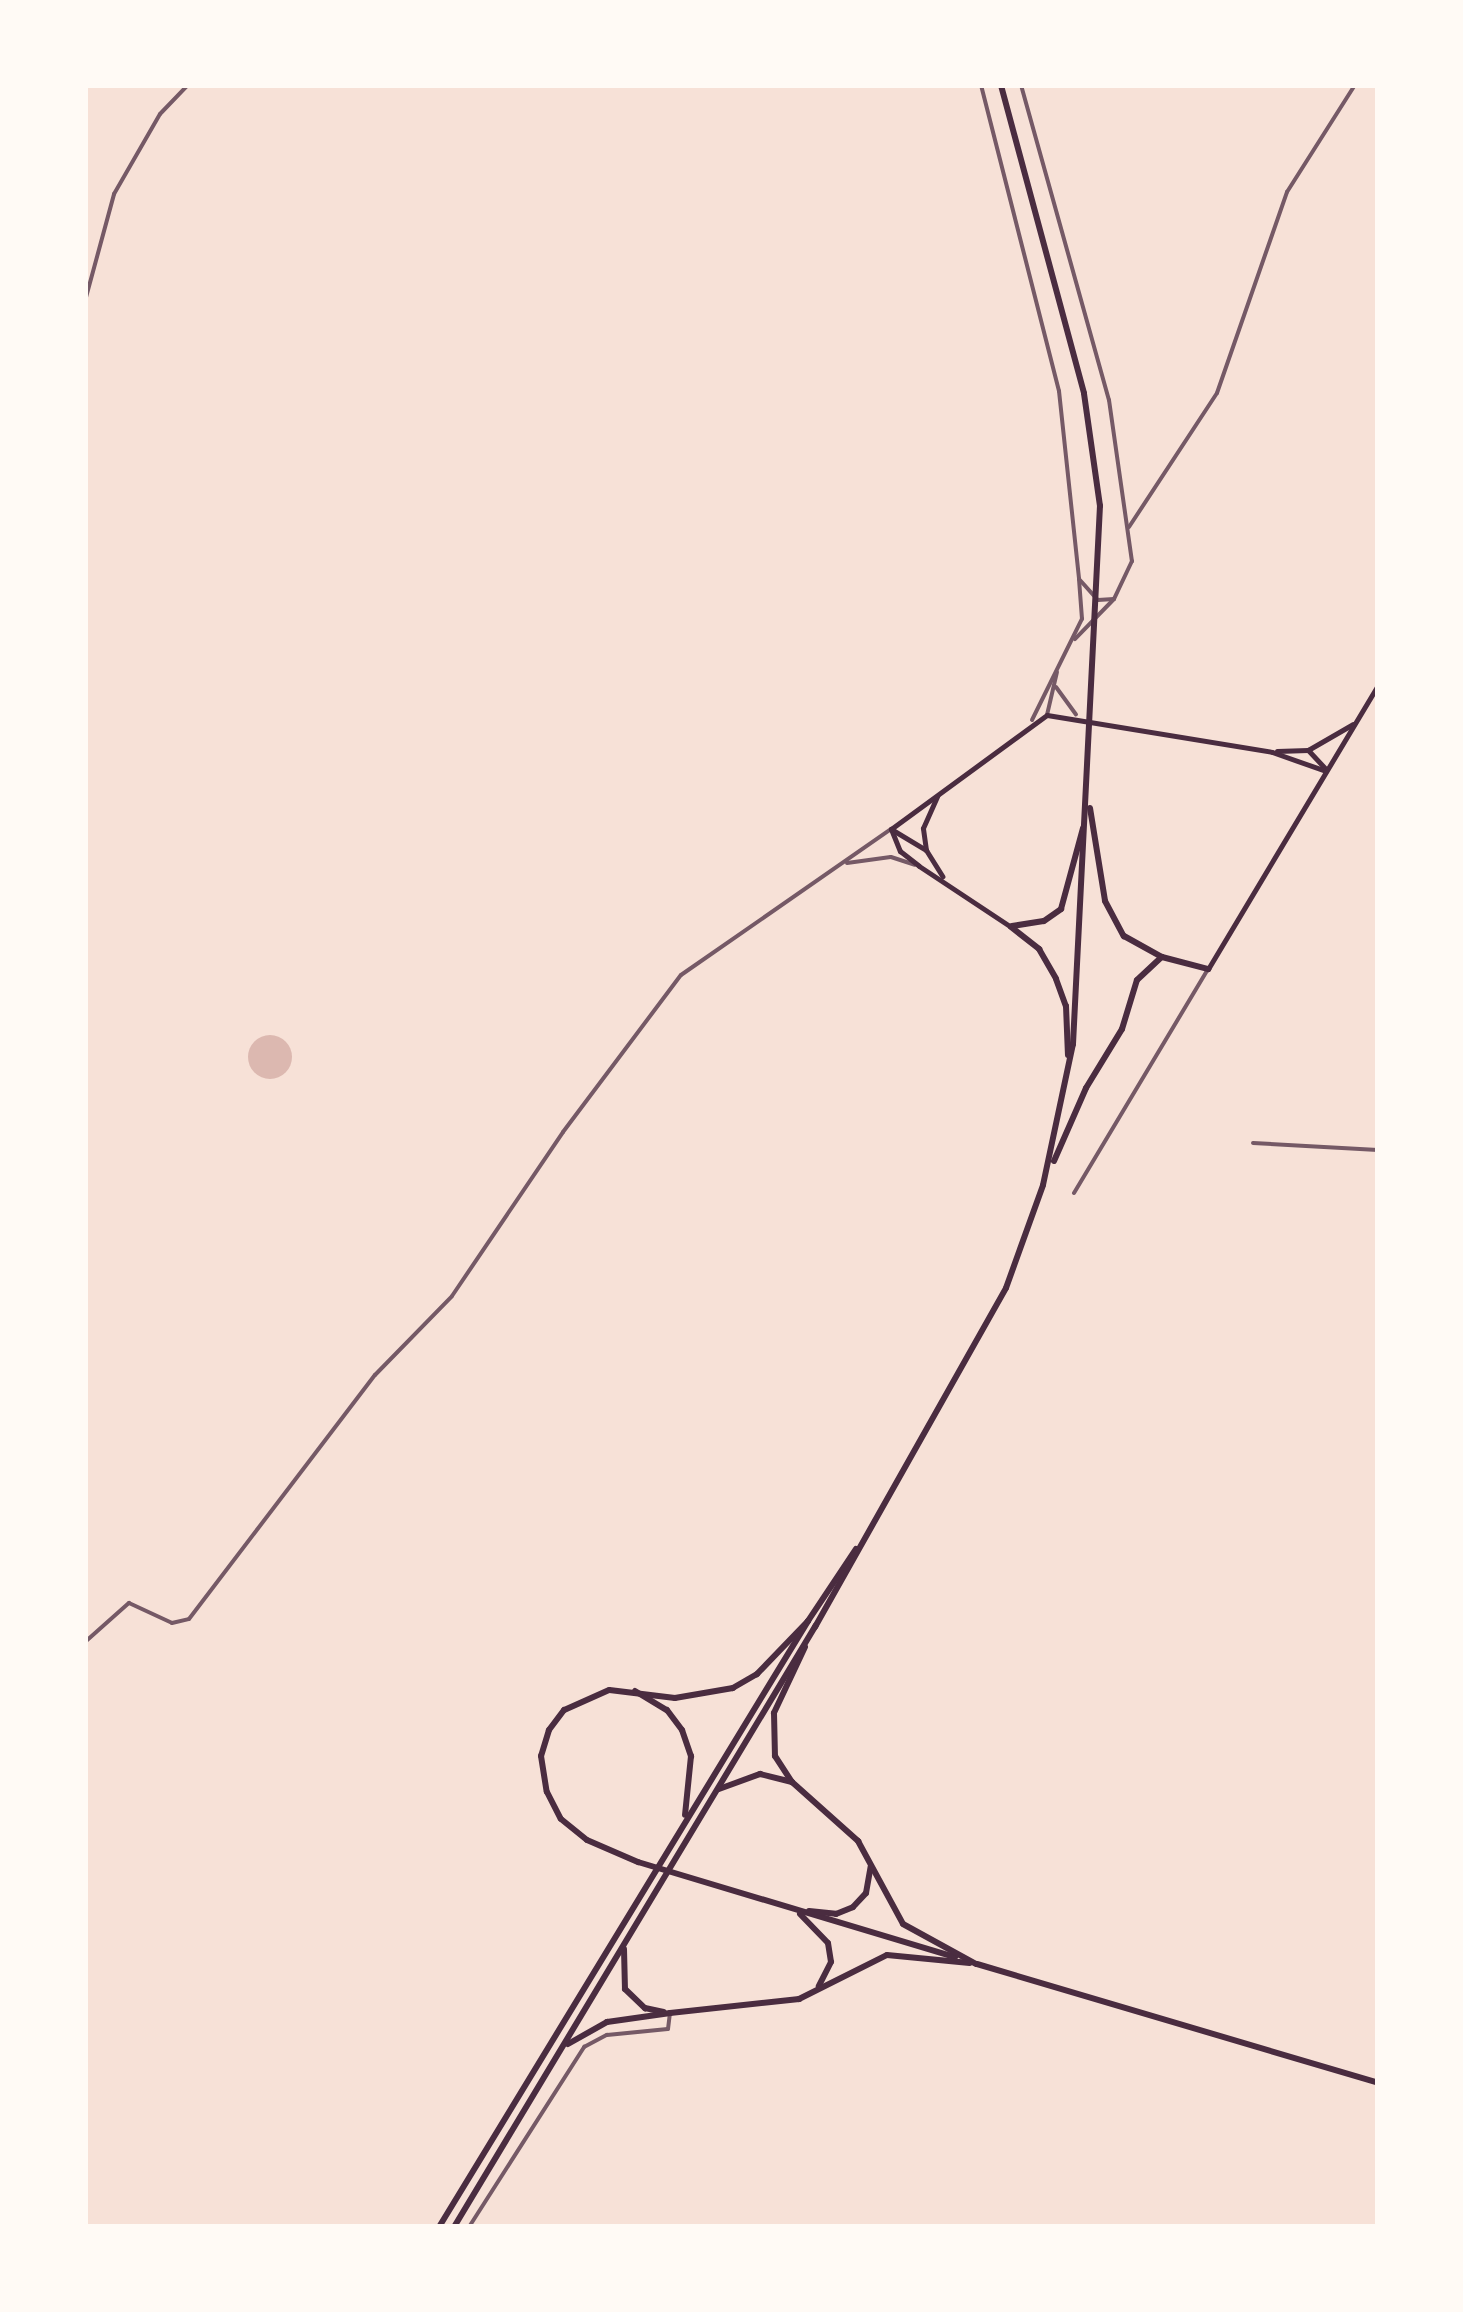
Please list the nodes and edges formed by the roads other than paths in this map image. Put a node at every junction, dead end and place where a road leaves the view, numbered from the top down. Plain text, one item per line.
1 (188, 85) edge
2 (981, 85) edge
3 (1001, 85) edge
4 (1021, 85) edge
5 (1356, 85) edge
6 (85, 301) edge
7 (1129, 526) junction
8 (1079, 579) junction
9 (1114, 599) junction
10 (1075, 638) junction
11 (1058, 668) junction
12 (1056, 685) junction
13 (1378, 685) edge
14 (1047, 715) junction
15 (1076, 715) junction
16 (1032, 720) junction
17 (1356, 722) junction
18 (1308, 750) junction
19 (1272, 752) junction
20 (1326, 772) junction
21 (1088, 787) junction
22 (941, 789) junction
23 (1086, 817) junction
24 (891, 829) junction
25 (926, 850) junction
26 (842, 864) junction
27 (918, 866) junction
28 (944, 878) junction
29 (1011, 926) junction
30 (1162, 957) junction
31 (1208, 969) junction
32 (1068, 1072) junction
33 (1253, 1143) dead end
34 (1378, 1150) edge
35 (1043, 1185) junction
36 (1074, 1193) dead end
37 (812, 1623) junction
38 (85, 1642) edge
39 (635, 1691) junction
40 (792, 1782) junction
41 (718, 1790) junction
42 (684, 1820) junction
43 (871, 1865) junction
44 (794, 1910) junction
45 (624, 1945) junction
46 (976, 1964) junction
47 (815, 1992) junction
48 (670, 2013) junction
49 (563, 2047) junction
50 (1378, 2083) edge
51 (438, 2227) edge
52 (454, 2227) edge
53 (469, 2227) edge

1 - 6 street
2 - 8 street
3 - 21 main road
4 - 7 street
5 - 7 street
7 - 9 street
8 - 9 street
8 - 10 street
9 - 10 street
10 - 11 street
11 - 12 street
11 - 16 street
12 - 14 street
12 - 15 street
13 - 17 main road
14 - 15 main road
14 - 16 main road
15 - 19 main road
16 - 22 main road
17 - 18 main road
17 - 20 main road
18 - 19 main road
18 - 20 main road
19 - 20 main road
20 - 31 main road
21 - 23 main road
21 - 30 main road
22 - 24 main road
22 - 25 main road
23 - 29 main road
23 - 32 main road
24 - 25 main road
24 - 26 street
24 - 27 main road
25 - 28 main road
26 - 27 street
26 - 38 street
27 - 28 main road
28 - 29 main road
29 - 32 main road
30 - 31 main road
30 - 35 main road
31 - 36 street
32 - 35 main road
33 - 34 street
35 - 37 main road
37 - 39 main road
37 - 40 main road
37 - 41 main road
37 - 42 main road
39 - 42 main road
39 - 44 main road
40 - 41 main road
40 - 43 main road
41 - 45 main road
42 - 51 main road
43 - 44 main road
43 - 46 main road
44 - 46 main road
44 - 47 main road
45 - 48 main road
45 - 49 main road
46 - 47 main road
46 - 50 main road
47 - 48 main road
48 - 49 main road
48 - 53 street
49 - 52 main road

